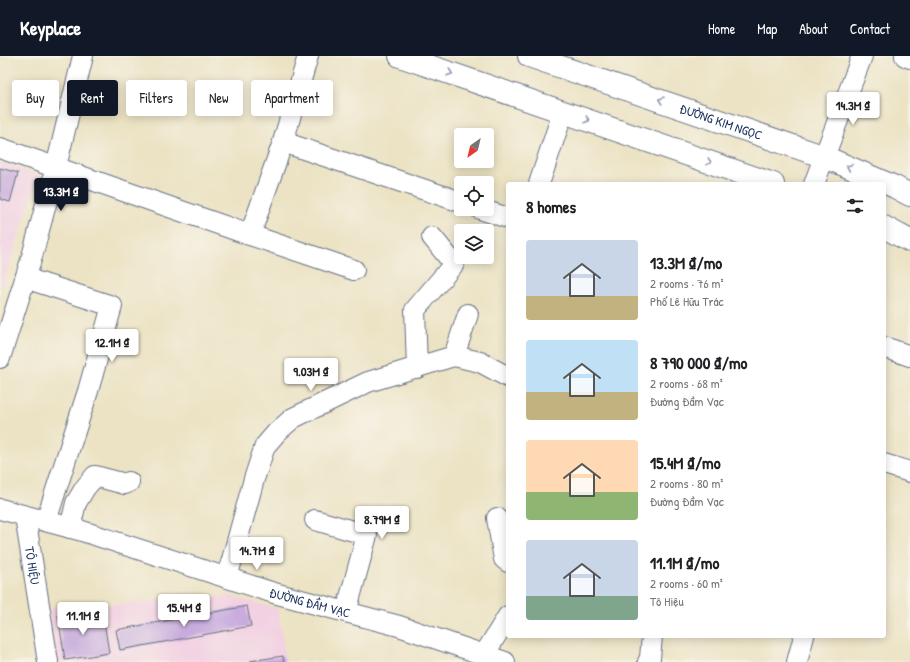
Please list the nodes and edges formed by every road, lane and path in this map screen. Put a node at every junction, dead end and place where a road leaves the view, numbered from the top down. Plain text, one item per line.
1 (83, 56) edge
2 (308, 56) edge
3 (400, 56) edge
4 (529, 56) edge
5 (862, 56) edge
6 (905, 56) edge
7 (910, 58) edge
8 (562, 112) junction
9 (283, 142) junction
10 (0, 148) edge
11 (825, 157) junction
12 (56, 167) junction
13 (540, 182) edge
14 (767, 182) edge
15 (815, 182) edge
16 (881, 182) edge
17 (886, 184) edge
18 (910, 195) edge
19 (454, 200) edge
20 (494, 214) edge
21 (506, 217) edge
22 (886, 228) edge
23 (250, 235) junction
24 (432, 237) dead end
25 (910, 241) edge
26 (354, 270) dead end
27 (25, 278) junction
28 (8, 305) edge
29 (468, 314) dead end
30 (886, 348) edge
31 (454, 356) junction
32 (910, 356) edge
33 (0, 358) edge
34 (417, 368) junction
35 (506, 376) edge
36 (886, 465) edge
37 (910, 472) edge
38 (129, 482) dead end
39 (0, 510) edge
40 (25, 516) junction
41 (497, 518) dead end
42 (315, 520) dead end
43 (46, 521) junction
44 (70, 528) junction
45 (506, 560) edge
46 (227, 578) junction
47 (346, 612) junction
48 (506, 619) edge
49 (652, 638) edge
50 (803, 638) edge
51 (484, 655) junction
52 (48, 662) edge
53 (505, 662) edge
54 (648, 662) edge
55 (797, 662) edge

1 - 12 street
2 - 9 street
3 -> 8 main road
11 -> 4 main road, ĐƯỜNG KIM NGỌC
5 - 11 street
6 - 7 street
8 - 13 street
8 -> 14 main road
9 - 19 street
9 - 23 street
10 - 12 street
11 - 15 street
16 -> 11 main road, ĐƯỜNG KIM NGỌC
12 - 23 street
12 - 27 street
18 -> 17 main road, ĐƯỜNG KIM NGỌC
20 - 21 street
22 - 25 main road
23 - 26 street
24 - 34 street
27 - 28 street
27 - 43 street
28 - 33 street
29 - 31 street
30 - 32 street
31 - 34 street
31 - 35 street
34 - 46 street
36 - 37 street
38 - 44 street
39 - 40 street, ĐƯỜNG ĐẦM VẠC
40 - 43 street, ĐƯỜNG ĐẦM VẠC
40 - 52 street, TÔ HIỆU
41 - 45 street
42 - 47 street
43 - 44 street, ĐƯỜNG ĐẦM VẠC
44 - 46 street, ĐƯỜNG ĐẦM VẠC
46 - 47 street, ĐƯỜNG ĐẦM VẠC
47 - 51 street, ĐƯỜNG ĐẦM VẠC
48 - 51 street
49 - 54 street
50 - 55 street
51 - 53 street, ĐƯỜNG ĐẦM VẠC

